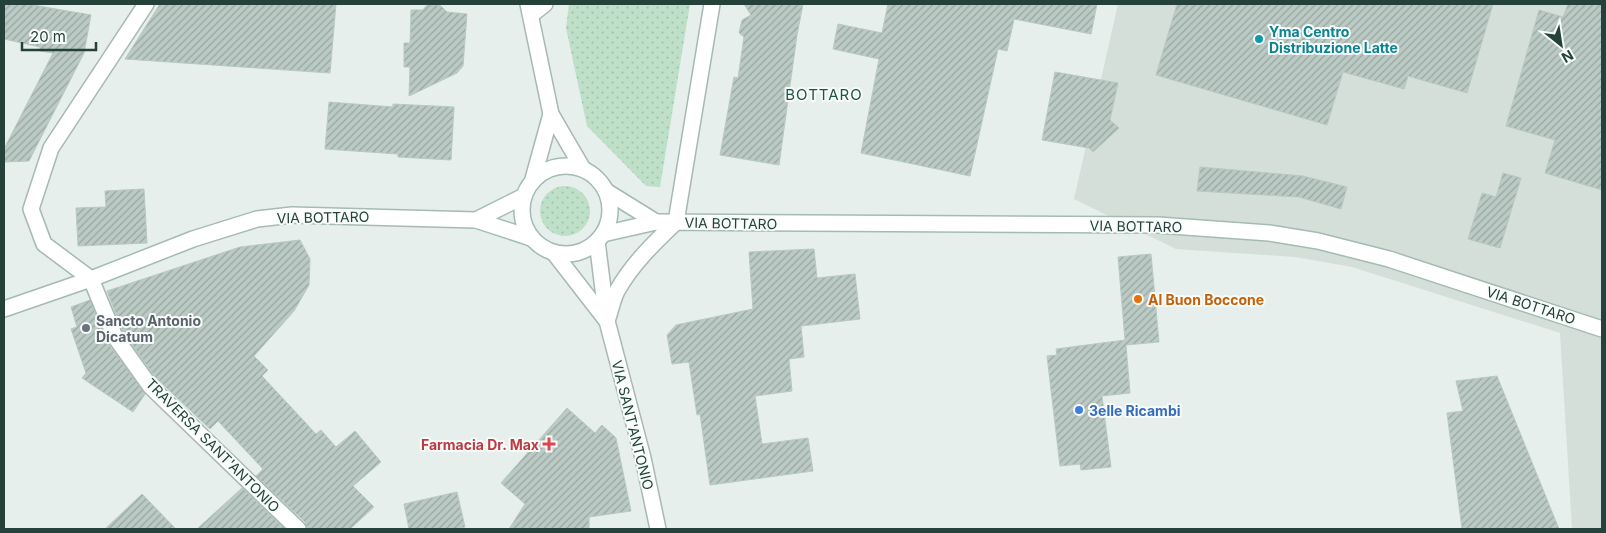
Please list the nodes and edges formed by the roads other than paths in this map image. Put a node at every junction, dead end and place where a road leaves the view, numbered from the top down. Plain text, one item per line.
1 (146, 4) edge
2 (545, 4) edge
3 (712, 4) edge
4 (530, 10) edge
5 (552, 114) junction
6 (584, 169) junction
7 (533, 179) junction
8 (606, 191) junction
9 (524, 196) junction
10 (476, 220) junction
11 (656, 222) junction
12 (676, 222) junction
13 (600, 237) junction
14 (531, 238) junction
15 (554, 253) junction
16 (91, 279) junction
17 (4, 309) edge
18 (607, 322) junction
19 (1602, 329) edge
20 (298, 529) edge
21 (658, 529) edge

1 - 16 main road
2 - 4 main road
3 - 12 main road
4 - 5 main road
5 - 6 main road
5 - 7 main road
6 - 7 main road
6 - 8 main road
7 - 9 main road
8 - 11 main road
8 - 13 main road
9 - 10 main road, VIA BOTTARO
9 - 14 main road
10 - 14 main road, VIA BOTTARO
10 - 16 main road, VIA BOTTARO
11 - 12 main road, VIA BOTTARO
11 - 13 main road, VIA BOTTARO
12 - 18 main road
12 - 19 main road, VIA BOTTARO
13 - 15 main road
13 - 18 main road, VIA SANT'ANTONIO
14 - 15 main road
15 - 18 main road, VIA SANT'ANTONIO
16 - 17 main road, VIA BOTTARO
16 - 20 main road, TRAVERSA SANT'ANTONIO
18 - 21 main road, VIA SANT'ANTONIO

